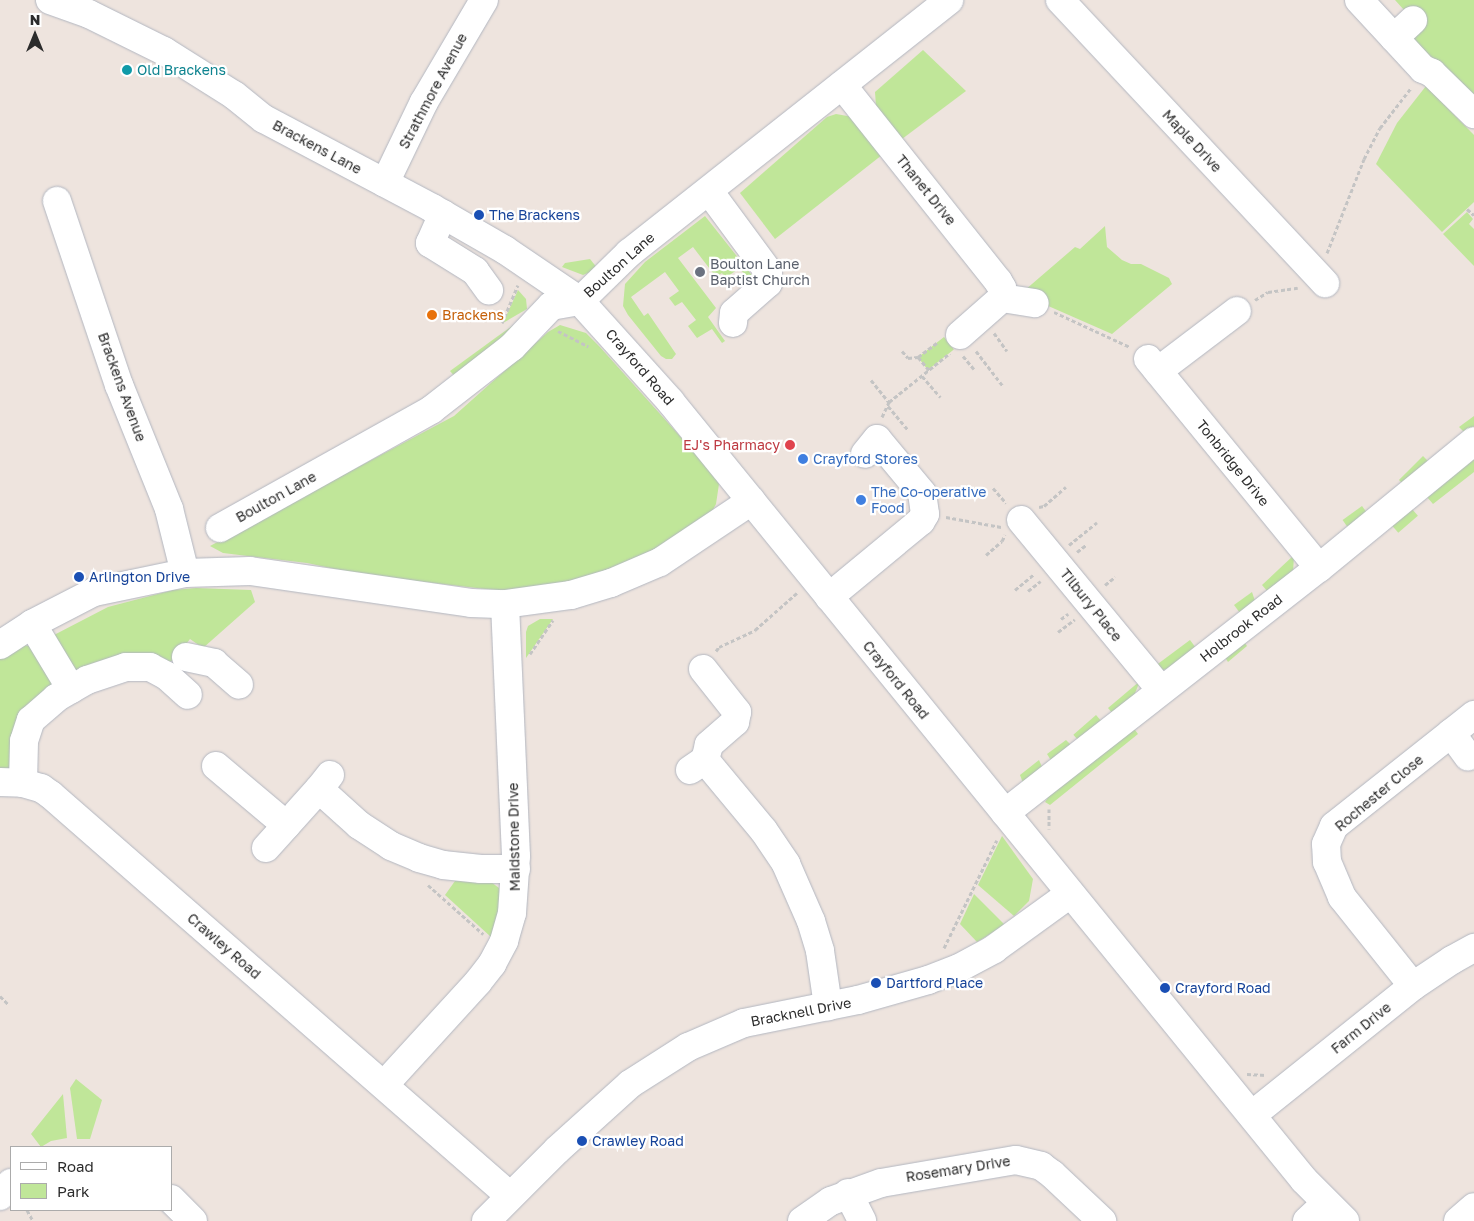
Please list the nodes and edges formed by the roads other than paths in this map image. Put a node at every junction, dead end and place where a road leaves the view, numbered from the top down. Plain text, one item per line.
1 (50, 0) edge
2 (484, 0) edge
3 (949, 0) edge
4 (1060, 0) edge
5 (1359, 0) edge
6 (842, 85) junction
7 (1474, 114) edge
8 (385, 183) junction
9 (709, 191) junction
10 (57, 200) dead end
11 (443, 214) junction
12 (1320, 277) road end
13 (489, 290) dead end
14 (1002, 298) junction
15 (580, 301) junction
16 (1035, 303) road end
17 (1237, 311) road end
18 (733, 323) dead end
19 (962, 338) road end
20 (1474, 441) edge
21 (871, 447) road end
22 (751, 501) junction
23 (1022, 520) road end
24 (220, 528) dead end
25 (1318, 568) junction
26 (185, 573) junction
27 (822, 587) junction
28 (505, 604) junction
29 (32, 624) junction
30 (0, 645) edge
31 (703, 669) road end
32 (239, 684) dead end
33 (71, 689) junction
34 (1161, 690) junction
35 (1474, 714) edge
36 (1451, 733) junction
37 (1468, 756) dead end
38 (216, 766) dead end
39 (12, 783) edge
40 (1007, 815) junction
41 (286, 825) junction
42 (266, 848) dead end
43 (516, 869) junction
44 (1070, 894) junction
45 (1474, 948) edge
46 (1413, 986) junction
47 (828, 1006) junction
48 (384, 1085) junction
49 (1252, 1115) junction
50 (10, 1184) edge
51 (848, 1193) junction
52 (0, 1196) edge
53 (510, 1196) junction
54 (172, 1201) edge
55 (1474, 1207) edge
56 (1317, 1212) edge
57 (192, 1221) edge
58 (486, 1221) edge
59 (802, 1221) edge
60 (862, 1221) edge
61 (1102, 1221) edge
62 (1346, 1221) edge
63 (1458, 1221) edge

1 - 8 street, Brackens Lane
2 - 8 street, Strathmore Avenue
3 - 6 street, Boulton Lane
4 - 12 street, Maple Drive
5 - 7 street
6 - 9 street, Boulton Lane
6 - 14 street, Thanet Drive
8 - 11 street, Brackens Lane
9 - 15 street, Boulton Lane
9 - 18 street
10 - 26 street, Brackens Avenue
11 - 13 street
11 - 15 street, Brackens Lane
14 - 16 street
14 - 19 street
15 - 22 street, Crayford Road
15 - 24 street, Boulton Lane
17 - 25 street, Tonbridge Drive
20 - 25 street, Holbrook Road
21 - 27 street
22 - 27 street, Crayford Road
22 - 28 street
23 - 34 street, Tilbury Place
25 - 34 street, Holbrook Road
26 - 28 street
26 - 29 street
27 - 40 street, Crayford Road
28 - 43 street, Maidstone Drive
29 - 30 street
29 - 33 street
31 - 47 street
32 - 33 street
33 - 39 street
34 - 40 street, Holbrook Road
35 - 36 street, Rochester Close
36 - 37 street
36 - 46 street, Rochester Close
38 - 41 street
39 - 48 street, Crawley Road
40 - 44 street, Crayford Road
41 - 42 street
41 - 43 street
43 - 48 street, Maidstone Drive
44 - 47 street, Bracknell Drive
44 - 49 street, Crayford Road
45 - 46 street, Farm Drive
46 - 49 street, Farm Drive
47 - 53 street, Bracknell Drive
48 - 53 street, Crawley Road
49 - 56 street, Crayford Road
50 - 52 street
51 - 59 street, Rosemary Drive
51 - 60 street
51 - 61 street, Rosemary Drive
53 - 58 street, Bracknell Drive
54 - 57 street
55 - 63 street
56 - 62 street, Crayford Road

